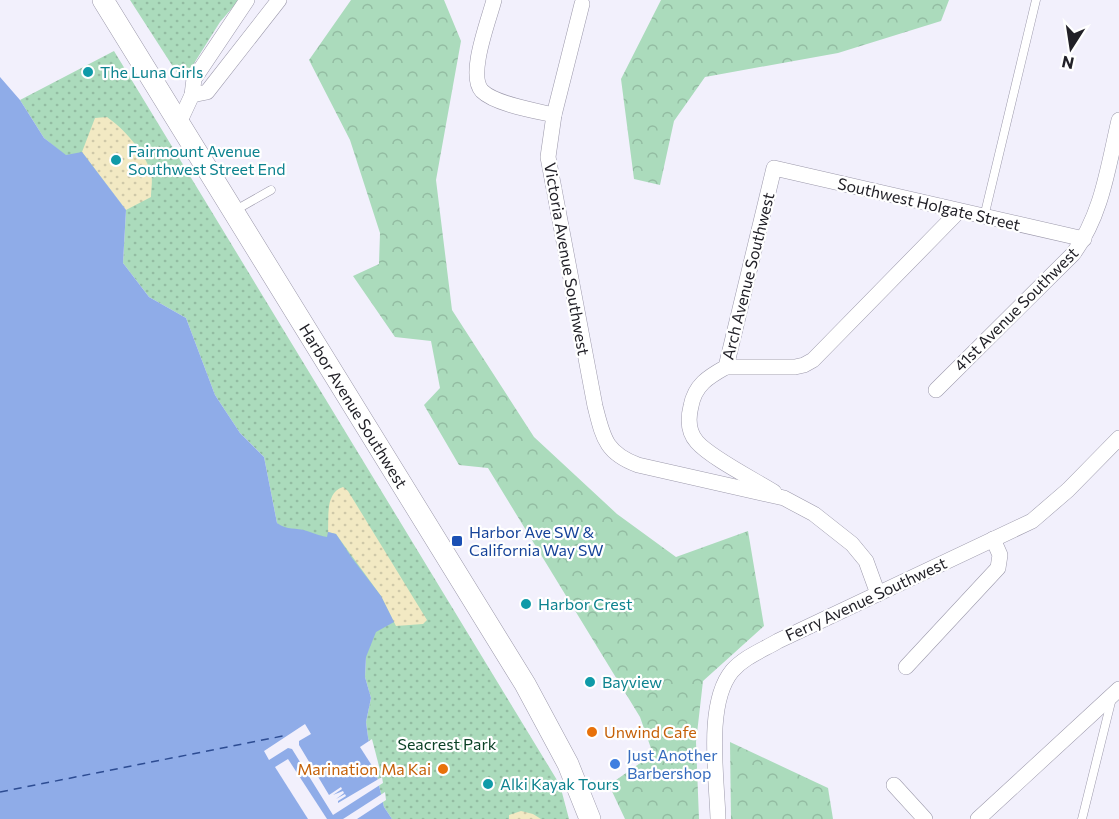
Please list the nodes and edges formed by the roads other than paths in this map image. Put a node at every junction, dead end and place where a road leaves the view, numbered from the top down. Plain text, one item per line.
1 (103, 0) edge
2 (247, 0) edge
3 (279, 0) edge
4 (494, 0) edge
5 (1036, 0) edge
6 (582, 4) dead end
7 (192, 95) junction
8 (554, 115) junction
9 (1119, 120) edge
10 (179, 123) junction
11 (774, 168) joint
12 (271, 190) dead end
13 (233, 211) junction
14 (959, 211) junction
15 (984, 217) junction
16 (1084, 239) junction
17 (726, 367) junction
18 (936, 390) dead end
19 (1119, 438) edge
20 (784, 498) junction
21 (993, 539) junction
22 (878, 594) junction
23 (906, 667) dead end
24 (1116, 692) edge
25 (894, 785) dead end
26 (590, 819) edge
27 (718, 819) edge
28 (925, 819) edge
29 (978, 819) edge
30 (1082, 819) edge

1 - 10 main road, Harbor Avenue Southwest
2 - 7 street
3 - 7 street
4 - 8 street
5 - 15 lane
6 - 8 street, Victoria Avenue Southwest
7 - 10 street
8 - 20 street, Victoria Avenue Southwest
9 - 16 street, 41st Avenue Southwest
10 - 13 main road, Harbor Avenue Southwest
11 - 14 street, Southwest Holgate Street
11 - 17 street, Arch Avenue Southwest
12 - 13 lane
13 - 26 main road, Harbor Avenue Southwest
14 - 15 street, Southwest Holgate Street
14 - 17 street
15 - 16 street, Southwest Holgate Street
16 - 18 street, 41st Avenue Southwest
17 - 20 street, Arch Avenue Southwest
19 - 21 street, Ferry Avenue Southwest
20 - 22 street
21 - 22 street, Ferry Avenue Southwest
21 - 23 street
22 - 27 street, Ferry Avenue Southwest
24 - 29 street
24 - 30 lane
25 - 28 street

